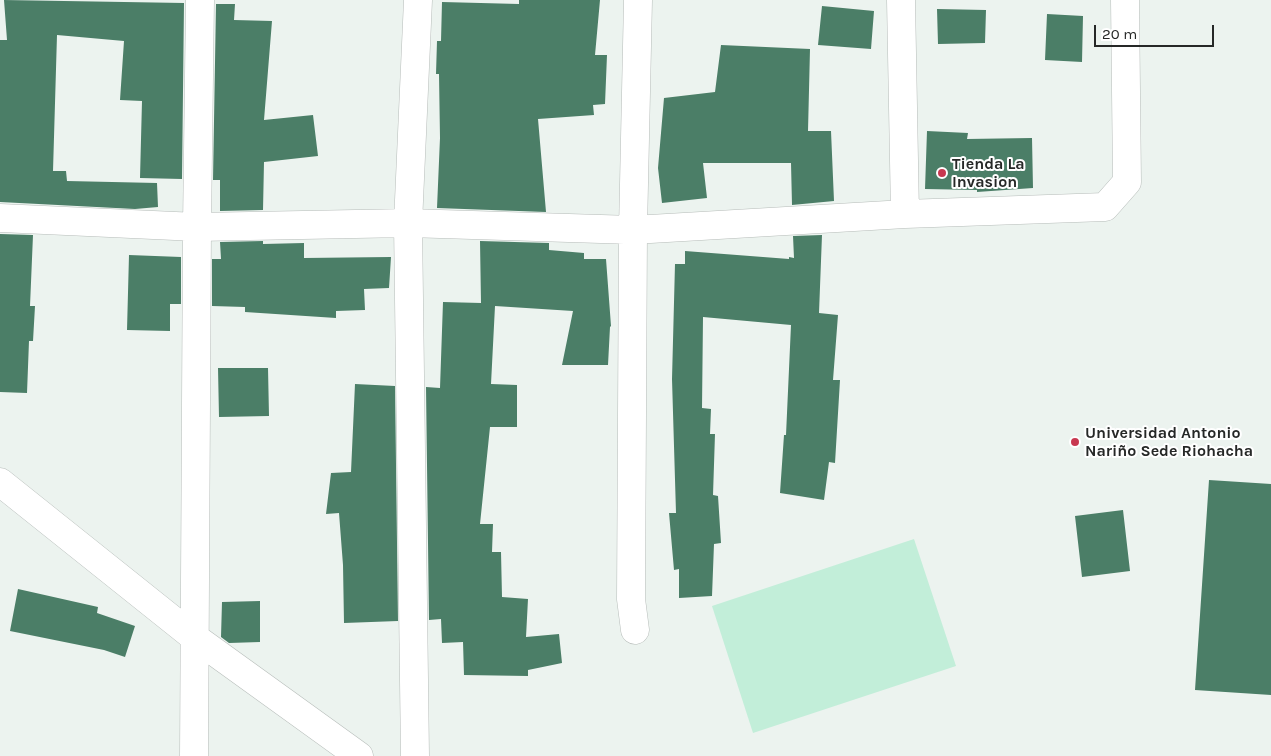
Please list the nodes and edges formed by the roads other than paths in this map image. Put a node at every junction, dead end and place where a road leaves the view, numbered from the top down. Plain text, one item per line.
1 (200, 0) edge
2 (418, 0) edge
3 (638, 0) edge
4 (901, 0) edge
5 (1125, 0) edge
6 (906, 214) junction
7 (0, 218) edge
8 (408, 223) junction
9 (197, 228) junction
10 (633, 230) junction
11 (0, 482) edge
12 (635, 630) dead end
13 (194, 637) junction
14 (194, 756) edge
15 (359, 756) edge
16 (415, 756) edge

1 - 9 street
2 - 8 street
3 - 10 street
4 - 6 street
5 - 6 street
6 - 10 street
7 - 9 street
8 - 9 street
8 - 10 street
8 - 16 street
9 - 13 street
10 - 12 street
11 - 13 street
13 - 14 street
13 - 15 street

